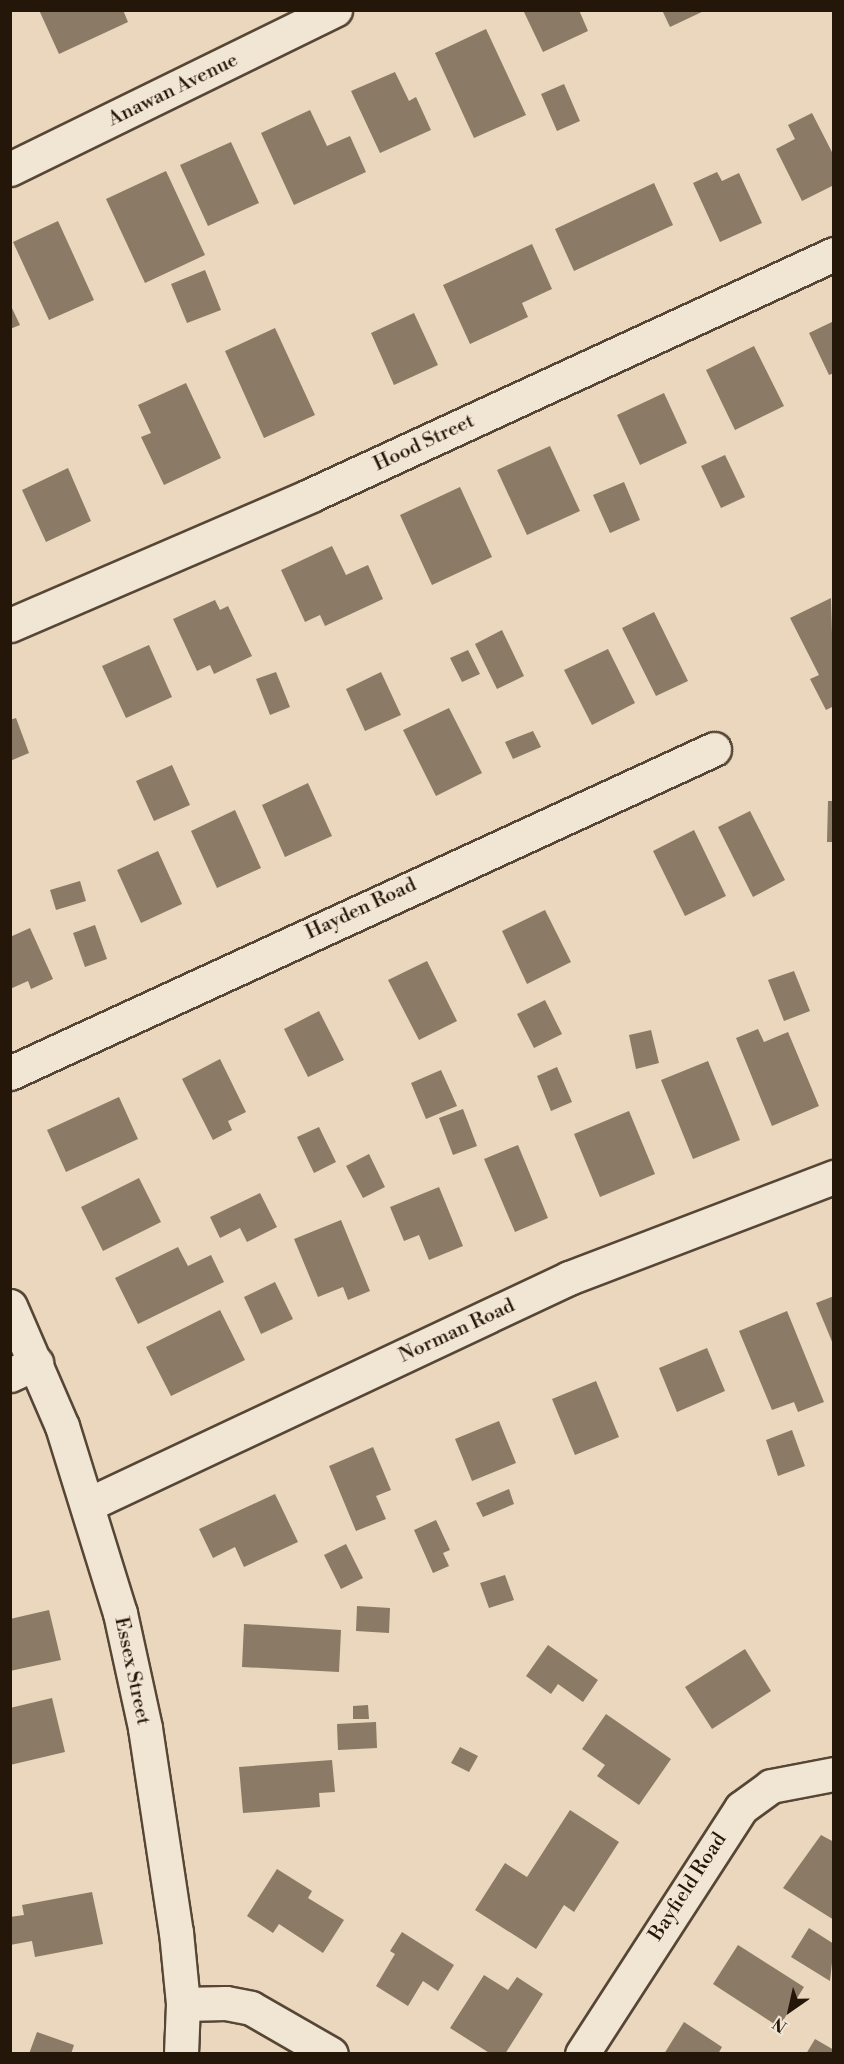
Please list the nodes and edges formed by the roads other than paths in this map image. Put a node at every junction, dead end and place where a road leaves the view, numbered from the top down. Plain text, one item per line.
1 (334, 10) edge
2 (10, 169) edge
3 (834, 254) edge
4 (10, 626) edge
5 (714, 749) dead end
6 (10, 1073) edge
7 (834, 1177) edge
8 (10, 1306) edge
9 (23, 1369) edge
10 (89, 1504) junction
11 (834, 1774) edge
12 (183, 2004) junction
13 (182, 2054) edge
14 (331, 2054) edge
15 (582, 2054) edge

1 - 2 street, Anawan Avenue
3 - 4 street, Hood Street
5 - 6 street, Hayden Road
7 - 10 street, Norman Road
8 - 9 street, Essex Street
9 - 10 street, Essex Street
10 - 12 street, Essex Street
11 - 15 street, Bayfield Road
12 - 13 street, Essex Street
12 - 14 street

